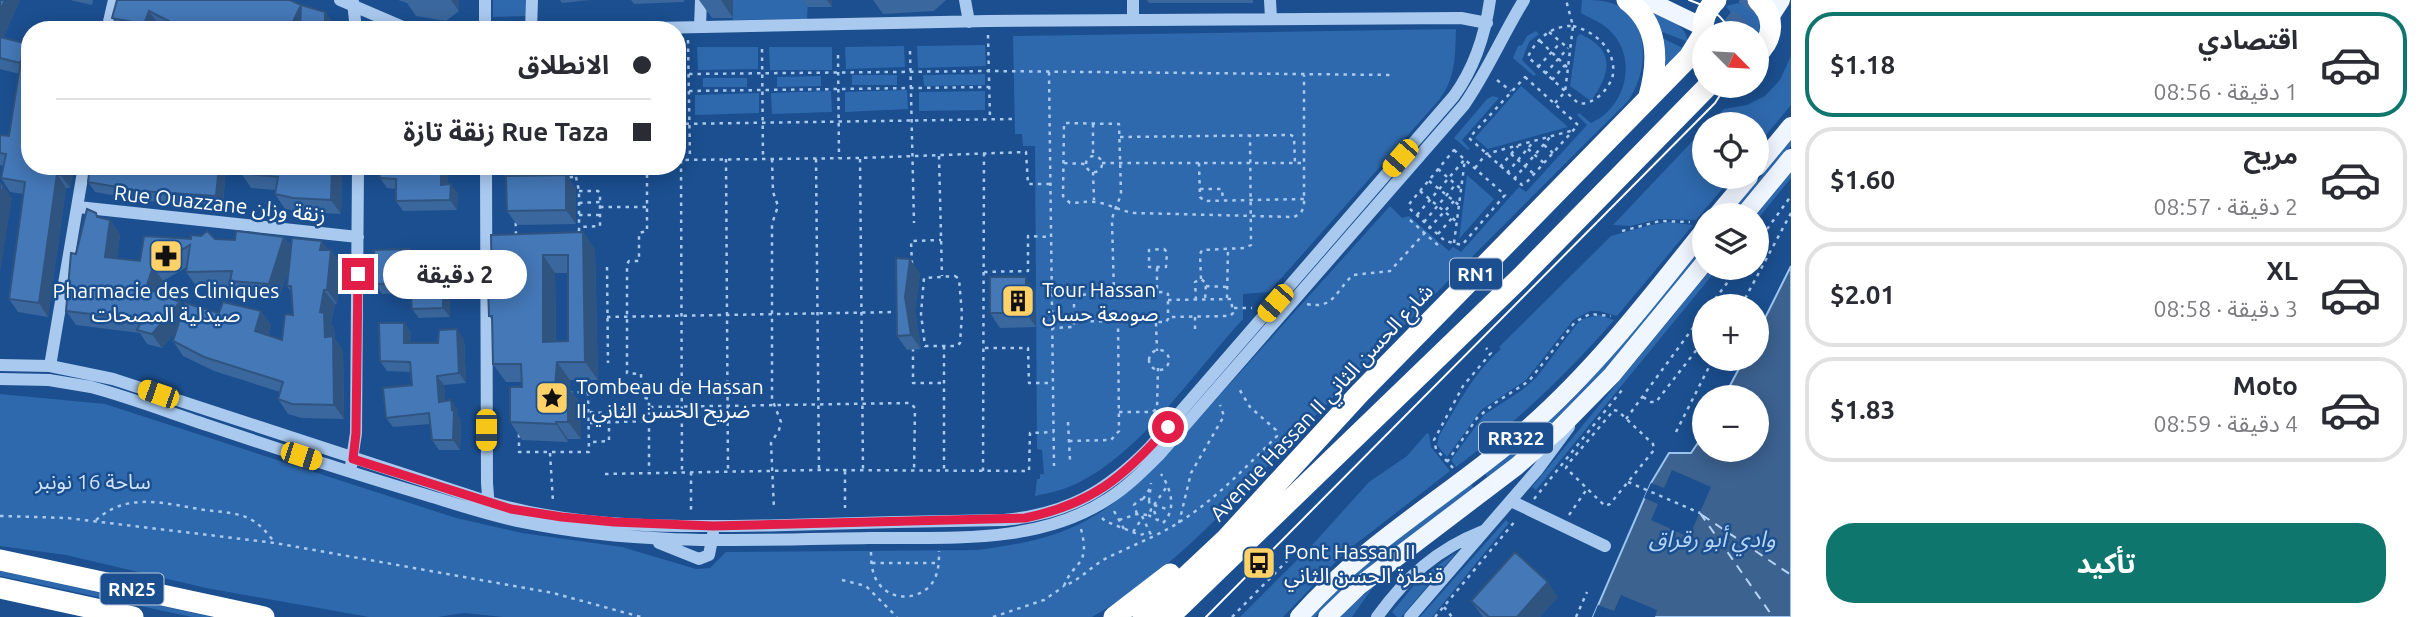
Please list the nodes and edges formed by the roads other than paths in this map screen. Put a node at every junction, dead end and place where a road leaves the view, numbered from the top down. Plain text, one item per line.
1 (114, 0) edge
2 (340, 0) edge
3 (485, 0) edge
4 (532, 0) edge
5 (701, 0) edge
6 (965, 0) edge
7 (1133, 0) edge
8 (1270, 0) edge
9 (1490, 0) edge
10 (1524, 0) edge
11 (1627, 0) edge
12 (1647, 0) edge
13 (1716, 0) edge
14 (353, 3) edge
15 (1774, 11) edge
16 (1271, 19) junction
17 (1133, 20) junction
18 (109, 21) edge
19 (355, 21) edge
20 (391, 21) edge
21 (485, 21) edge
22 (531, 21) edge
23 (1705, 21) edge
24 (969, 22) junction
25 (1487, 23) junction
26 (1692, 25) edge
27 (686, 27) edge
28 (694, 27) junction
29 (1769, 36) edge
30 (1692, 52) edge
31 (1692, 88) edge
32 (1692, 88) edge
33 (1648, 99) junction
34 (1791, 126) edge
35 (1769, 153) edge
36 (1791, 158) edge
37 (83, 175) edge
38 (358, 175) edge
39 (486, 175) edge
40 (1739, 189) edge
41 (1727, 203) edge
42 (1754, 203) edge
43 (78, 207) junction
44 (358, 237) junction
45 (1692, 238) edge
46 (1692, 278) edge
47 (0, 365) edge
48 (50, 366) junction
49 (0, 379) edge
50 (1360, 393) junction
51 (1579, 410) junction
52 (351, 466) junction
53 (1511, 501) junction
54 (489, 508) junction
55 (713, 526) junction
56 (1486, 530) junction
57 (650, 540) junction
58 (1225, 540) junction
59 (712, 541) junction
60 (1605, 546) dead end
61 (0, 560) edge
62 (0, 588) edge
63 (133, 617) edge
64 (264, 617) edge
65 (1114, 617) edge
66 (1143, 617) edge
67 (1169, 617) edge
68 (1300, 617) edge
69 (1327, 617) edge
70 (1377, 617) edge
71 (1410, 617) edge

1 - 18 street
2 - 14 street
3 - 21 street
4 - 22 street
5 - 28 street
6 - 24 street
7 - 17 street
8 - 16 street
9 - 25 street
10 - 59 street
11 - 33 highway
12 - 26 main road
13 - 23 highway, RN1
14 - 19 street
14 - 20 street
15 - 29 highway
16 - 17 street
16 - 25 street
17 - 24 street
24 - 28 street
25 - 55 street
27 - 28 street
30 - 33 highway, Avenue Hassan II شارع الحسن الثاني / RN1
31 - 50 highway
32 - 67 highway, Avenue Hassan II شارع الحسن الثاني
33 - 50 highway, Avenue Hassan II شارع الحسن الثاني / RN1
34 - 35 main road
36 - 42 main road
37 - 43 street
38 - 44 street
39 - 54 street
40 - 41 main road
43 - 44 street, Rue Ouazzane زنقة وزان
43 - 48 street
44 - 52 street
45 - 68 main road, RR322
46 - 51 main road, RR322
47 - 48 street
48 - 52 street
49 - 52 street
50 - 58 highway, Avenue Hassan II شارع الحسن الثاني / RN1
51 - 53 street
51 - 69 main road, RR322
52 - 54 street
53 - 56 street
53 - 60 street
54 - 55 street
54 - 57 street
55 - 59 street
56 - 70 street
56 - 71 street
57 - 59 street
57 - 59 street
58 - 65 highway
58 - 66 highway, Avenue Hassan II شارع الحسن الثاني / RN1
61 - 64 highway, RN25
62 - 63 highway, RN25

